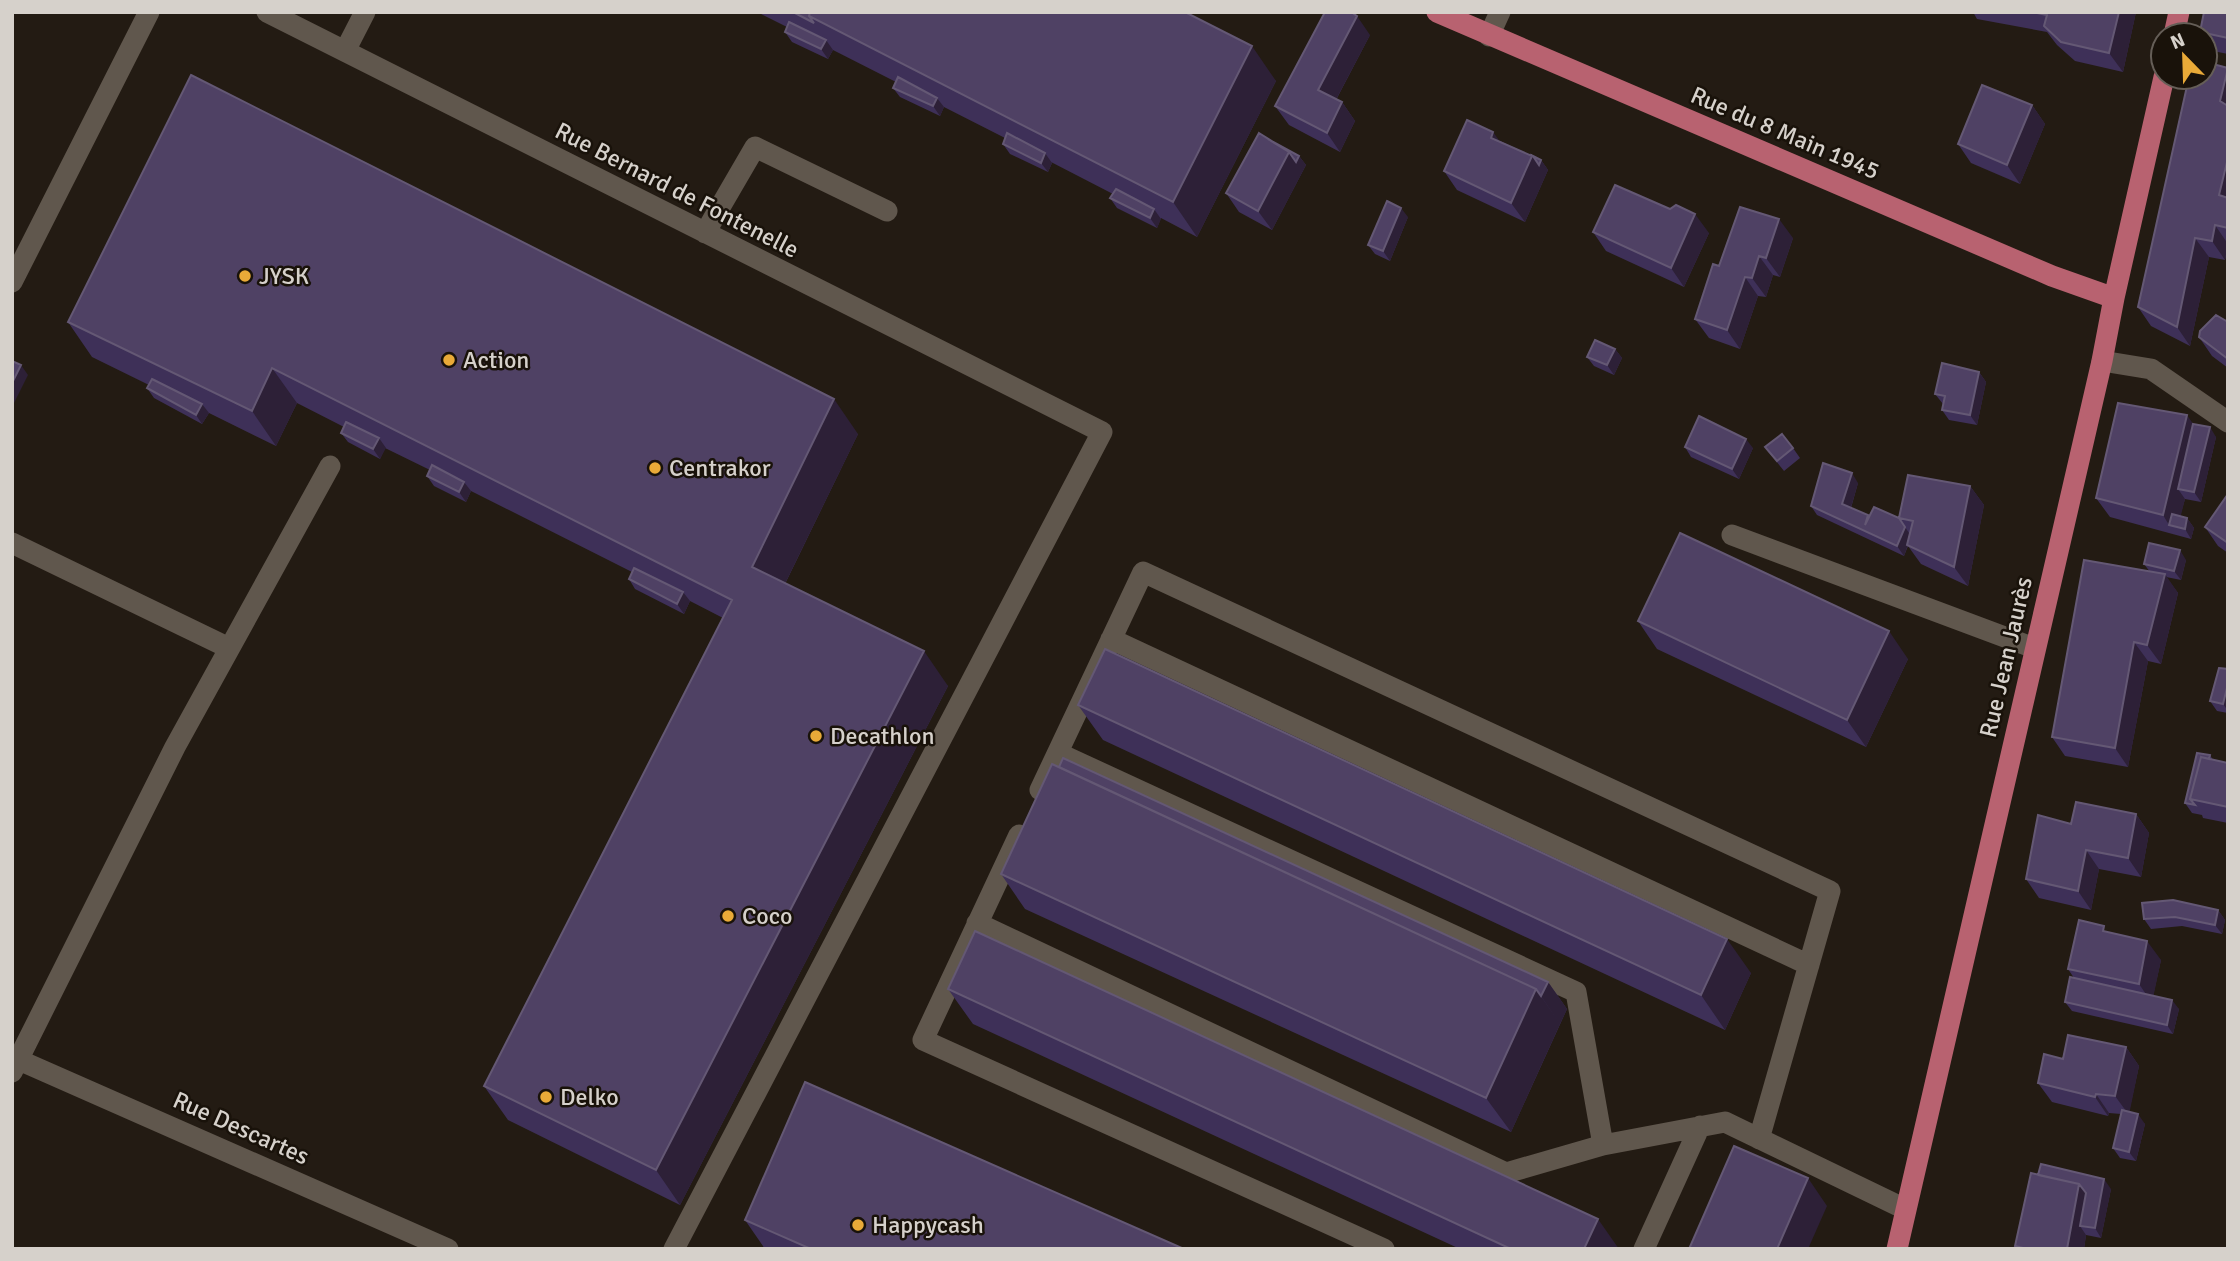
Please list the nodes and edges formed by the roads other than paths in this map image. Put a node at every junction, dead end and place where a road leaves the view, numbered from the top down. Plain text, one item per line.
1 (149, 12) edge
2 (267, 12) edge
3 (365, 12) edge
4 (1437, 12) edge
5 (1500, 12) edge
6 (1489, 36) junction
7 (345, 51) junction
8 (2161, 91) edge
9 (887, 211) dead end
10 (705, 233) junction
11 (12, 282) edge
12 (2114, 298) junction
13 (2102, 361) junction
14 (2228, 422) edge
15 (330, 466) dead end
16 (1732, 535) dead end
17 (12, 543) edge
18 (1111, 639) junction
19 (229, 648) junction
20 (2034, 648) junction
21 (1058, 753) junction
22 (977, 923) junction
23 (1809, 965) junction
24 (14, 1063) edge
25 (1700, 1126) junction
26 (1759, 1139) junction
27 (1603, 1144) junction
28 (1905, 1209) junction
29 (448, 1249) edge
30 (674, 1249) edge
31 (1384, 1249) edge
32 (1644, 1249) edge
33 (1897, 1249) edge

1 - 11 street
2 - 7 street, Rue Bernard de Fontenelle
3 - 7 street
4 - 6 main road, Rue du 8 Main 1945
5 - 6 street
6 - 12 main road, Rue du 8 Main 1945
7 - 10 street, Rue Bernard de Fontenelle
8 - 12 main road, Rue Jean Jaurès
9 - 10 street
10 - 30 street, Rue Bernard de Fontenelle
12 - 13 main road, Rue Jean Jaurès
13 - 14 street
13 - 20 main road, Rue Jean Jaurès
15 - 19 street
16 - 20 street
17 - 19 street
18 - 21 street
18 - 23 street
18 - 23 street
19 - 24 street
20 - 28 main road, Rue Jean Jaurès
21 - 22 street
21 - 27 street
22 - 27 street
22 - 31 street
23 - 26 street
24 - 29 street, Rue Descartes
25 - 26 street
25 - 27 street
25 - 32 street
26 - 28 street
28 - 33 main road, Rue Jean Jaurès

